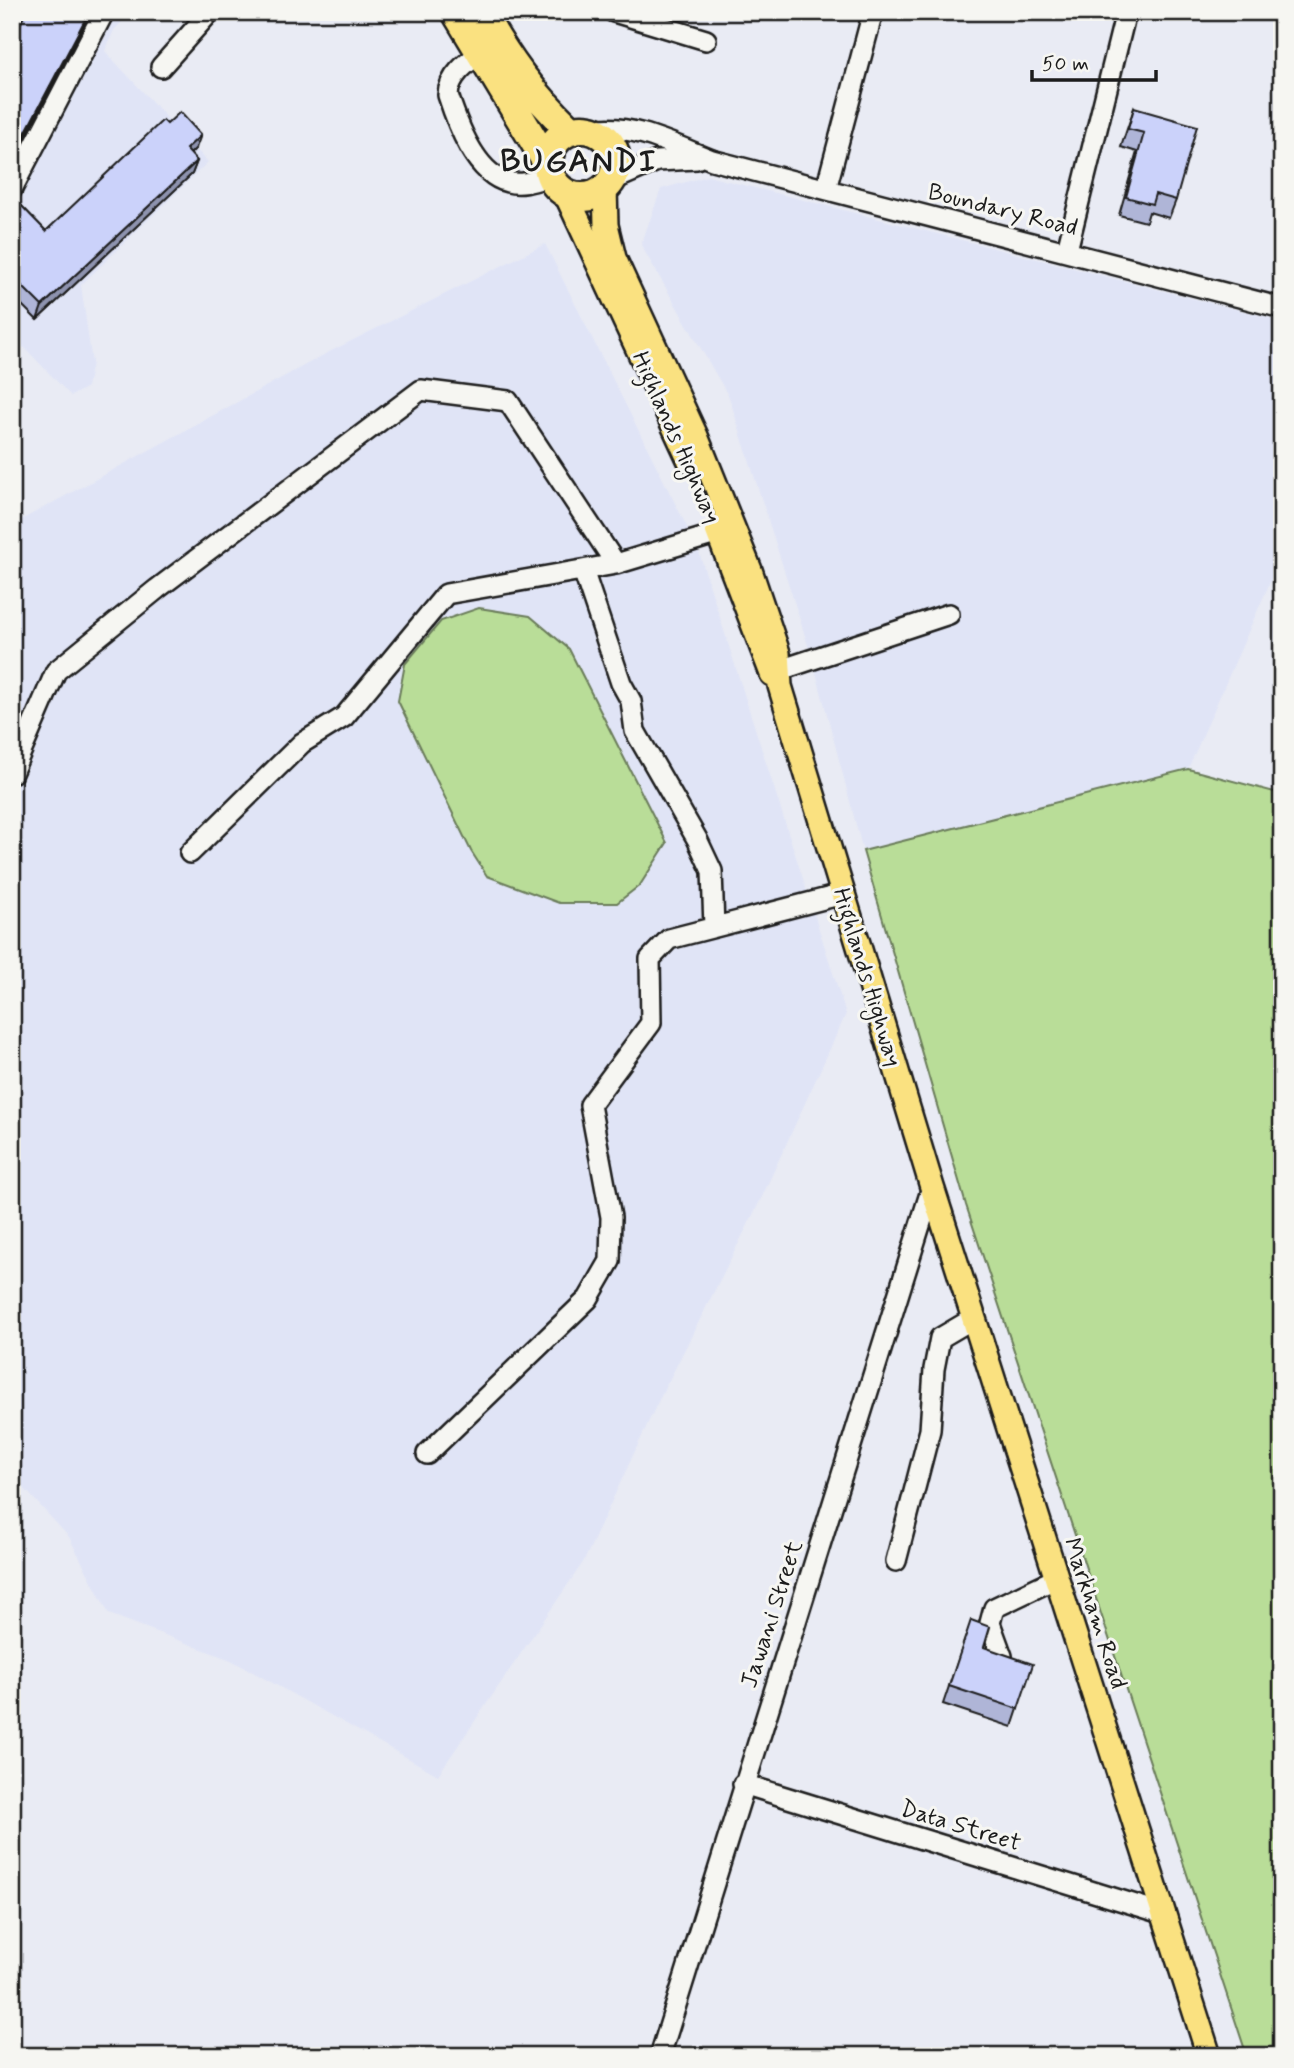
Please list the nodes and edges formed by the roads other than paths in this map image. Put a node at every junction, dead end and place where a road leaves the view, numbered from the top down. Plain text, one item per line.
1 (104, 12) edge
2 (210, 12) edge
3 (456, 12) edge
4 (481, 12) edge
5 (614, 12) edge
6 (873, 12) edge
7 (1126, 12) edge
8 (706, 40) dead end
9 (481, 53) junction
10 (160, 67) dead end
11 (582, 130) junction
12 (712, 160) junction
13 (555, 177) junction
14 (608, 185) junction
15 (12, 189) edge
16 (826, 189) junction
17 (1067, 250) junction
18 (1282, 307) edge
19 (719, 533) junction
20 (616, 564) junction
21 (583, 570) junction
22 (949, 614) dead end
23 (780, 678) junction
24 (12, 773) edge
25 (190, 853) dead end
26 (844, 894) junction
27 (714, 927) junction
28 (932, 1187) junction
29 (974, 1318) junction
30 (427, 1454) dead end
31 (897, 1561) dead end
32 (1057, 1578) junction
33 (1002, 1656) edge
34 (743, 1784) junction
35 (1165, 1914) junction
36 (660, 2056) edge
37 (1209, 2056) edge

1 - 15 street
2 - 10 street
3 - 9 highway
4 - 11 highway
5 - 8 street
6 - 16 street
7 - 17 street
9 - 13 highway
9 - 13 street
11 - 12 street
11 - 13 highway
11 - 14 highway
12 - 14 street
12 - 16 street, Boundary Road
13 - 14 highway
13 - 19 main road, Highlands Highway
14 - 23 main road, Highlands Highway
16 - 17 street, Boundary Road
17 - 18 street, Boundary Road
19 - 20 street
19 - 23 main road, Highlands Highway
20 - 21 street
20 - 24 street
21 - 25 street
21 - 27 street
22 - 23 street
23 - 26 main road, Highlands Highway
26 - 27 street
26 - 28 main road, Highlands Highway
27 - 30 street
28 - 29 main road, Markham Road
28 - 34 street, Jawani Street
29 - 31 street
29 - 32 main road, Markham Road
32 - 33 street
32 - 35 main road, Markham Road
34 - 35 street, Data Street
34 - 36 street, Jawani Street
35 - 37 main road, Markham Road

